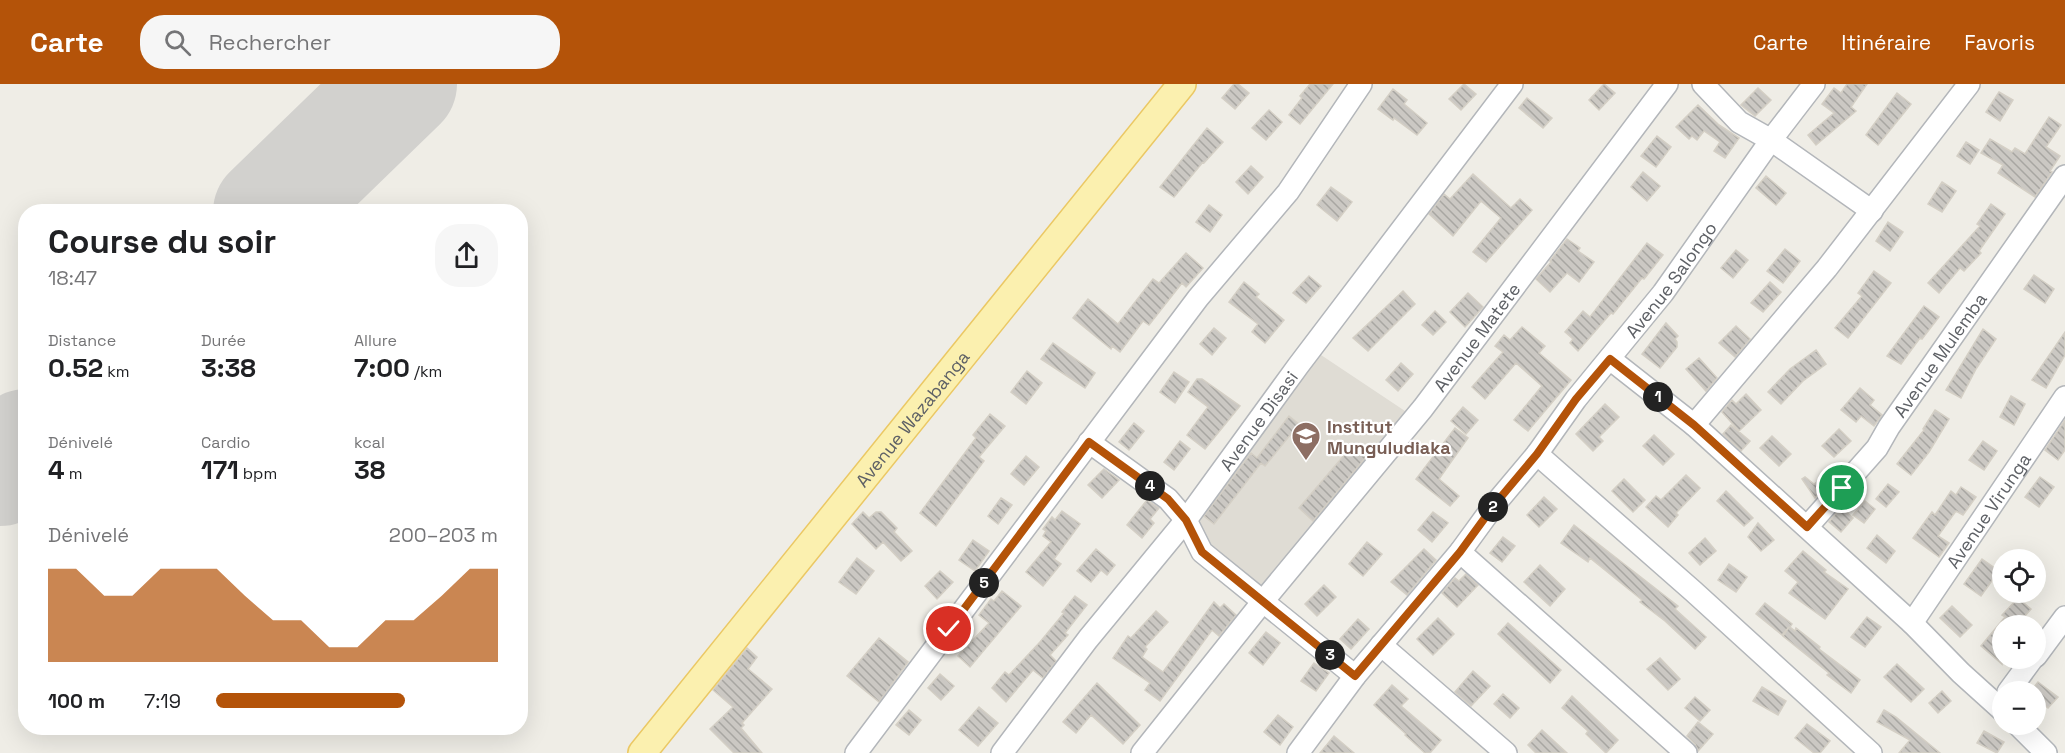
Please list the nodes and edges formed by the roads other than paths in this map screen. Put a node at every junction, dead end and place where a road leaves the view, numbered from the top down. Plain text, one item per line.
1 (1182, 84) edge
2 (1361, 84) edge
3 (1512, 84) edge
4 (1667, 84) edge
5 (1703, 84) edge
6 (1814, 84) edge
7 (1969, 84) edge
8 (1772, 140) junction
9 (2065, 176) edge
10 (1872, 211) junction
11 (1610, 359) junction
12 (2065, 397) edge
13 (1694, 425) junction
14 (1089, 442) junction
15 (1537, 454) junction
16 (1186, 520) junction
17 (1807, 527) junction
18 (1460, 552) junction
19 (1264, 600) junction
20 (2065, 617) edge
21 (1912, 624) junction
22 (2046, 642) edge
23 (1381, 645) junction
24 (1355, 676) junction
25 (1992, 694) edge
26 (2028, 735) edge
27 (1300, 752) edge
28 (642, 753) edge
29 (856, 753) edge
30 (1002, 753) edge
31 (1142, 753) edge
32 (1506, 753) edge
33 (1686, 753) edge
34 (1871, 753) edge
35 (2046, 753) edge

1 - 28 main road, Avenue Wazabanga
2 - 14 street
3 - 16 street, Avenue Disasi
4 - 19 street, Avenue Matete
5 - 8 street
6 - 8 street, Avenue Salongo
7 - 10 street
8 - 10 street
8 - 11 street, Avenue Salongo
9 - 17 street, Avenue Mulemba
10 - 13 street
11 - 13 street
11 - 15 street, Avenue Salongo
12 - 21 street, Avenue Virunga
13 - 17 street
14 - 16 street
14 - 29 street
15 - 18 street, Avenue Salongo
15 - 34 street
16 - 19 street
16 - 30 street, Avenue Disasi
17 - 21 street
18 - 23 street, Avenue Salongo
18 - 33 street
19 - 24 street
19 - 31 street, Avenue Matete
20 - 22 street
21 - 25 street
23 - 24 street, Avenue Salongo
23 - 32 street
24 - 27 street, Avenue Salongo
26 - 35 street

